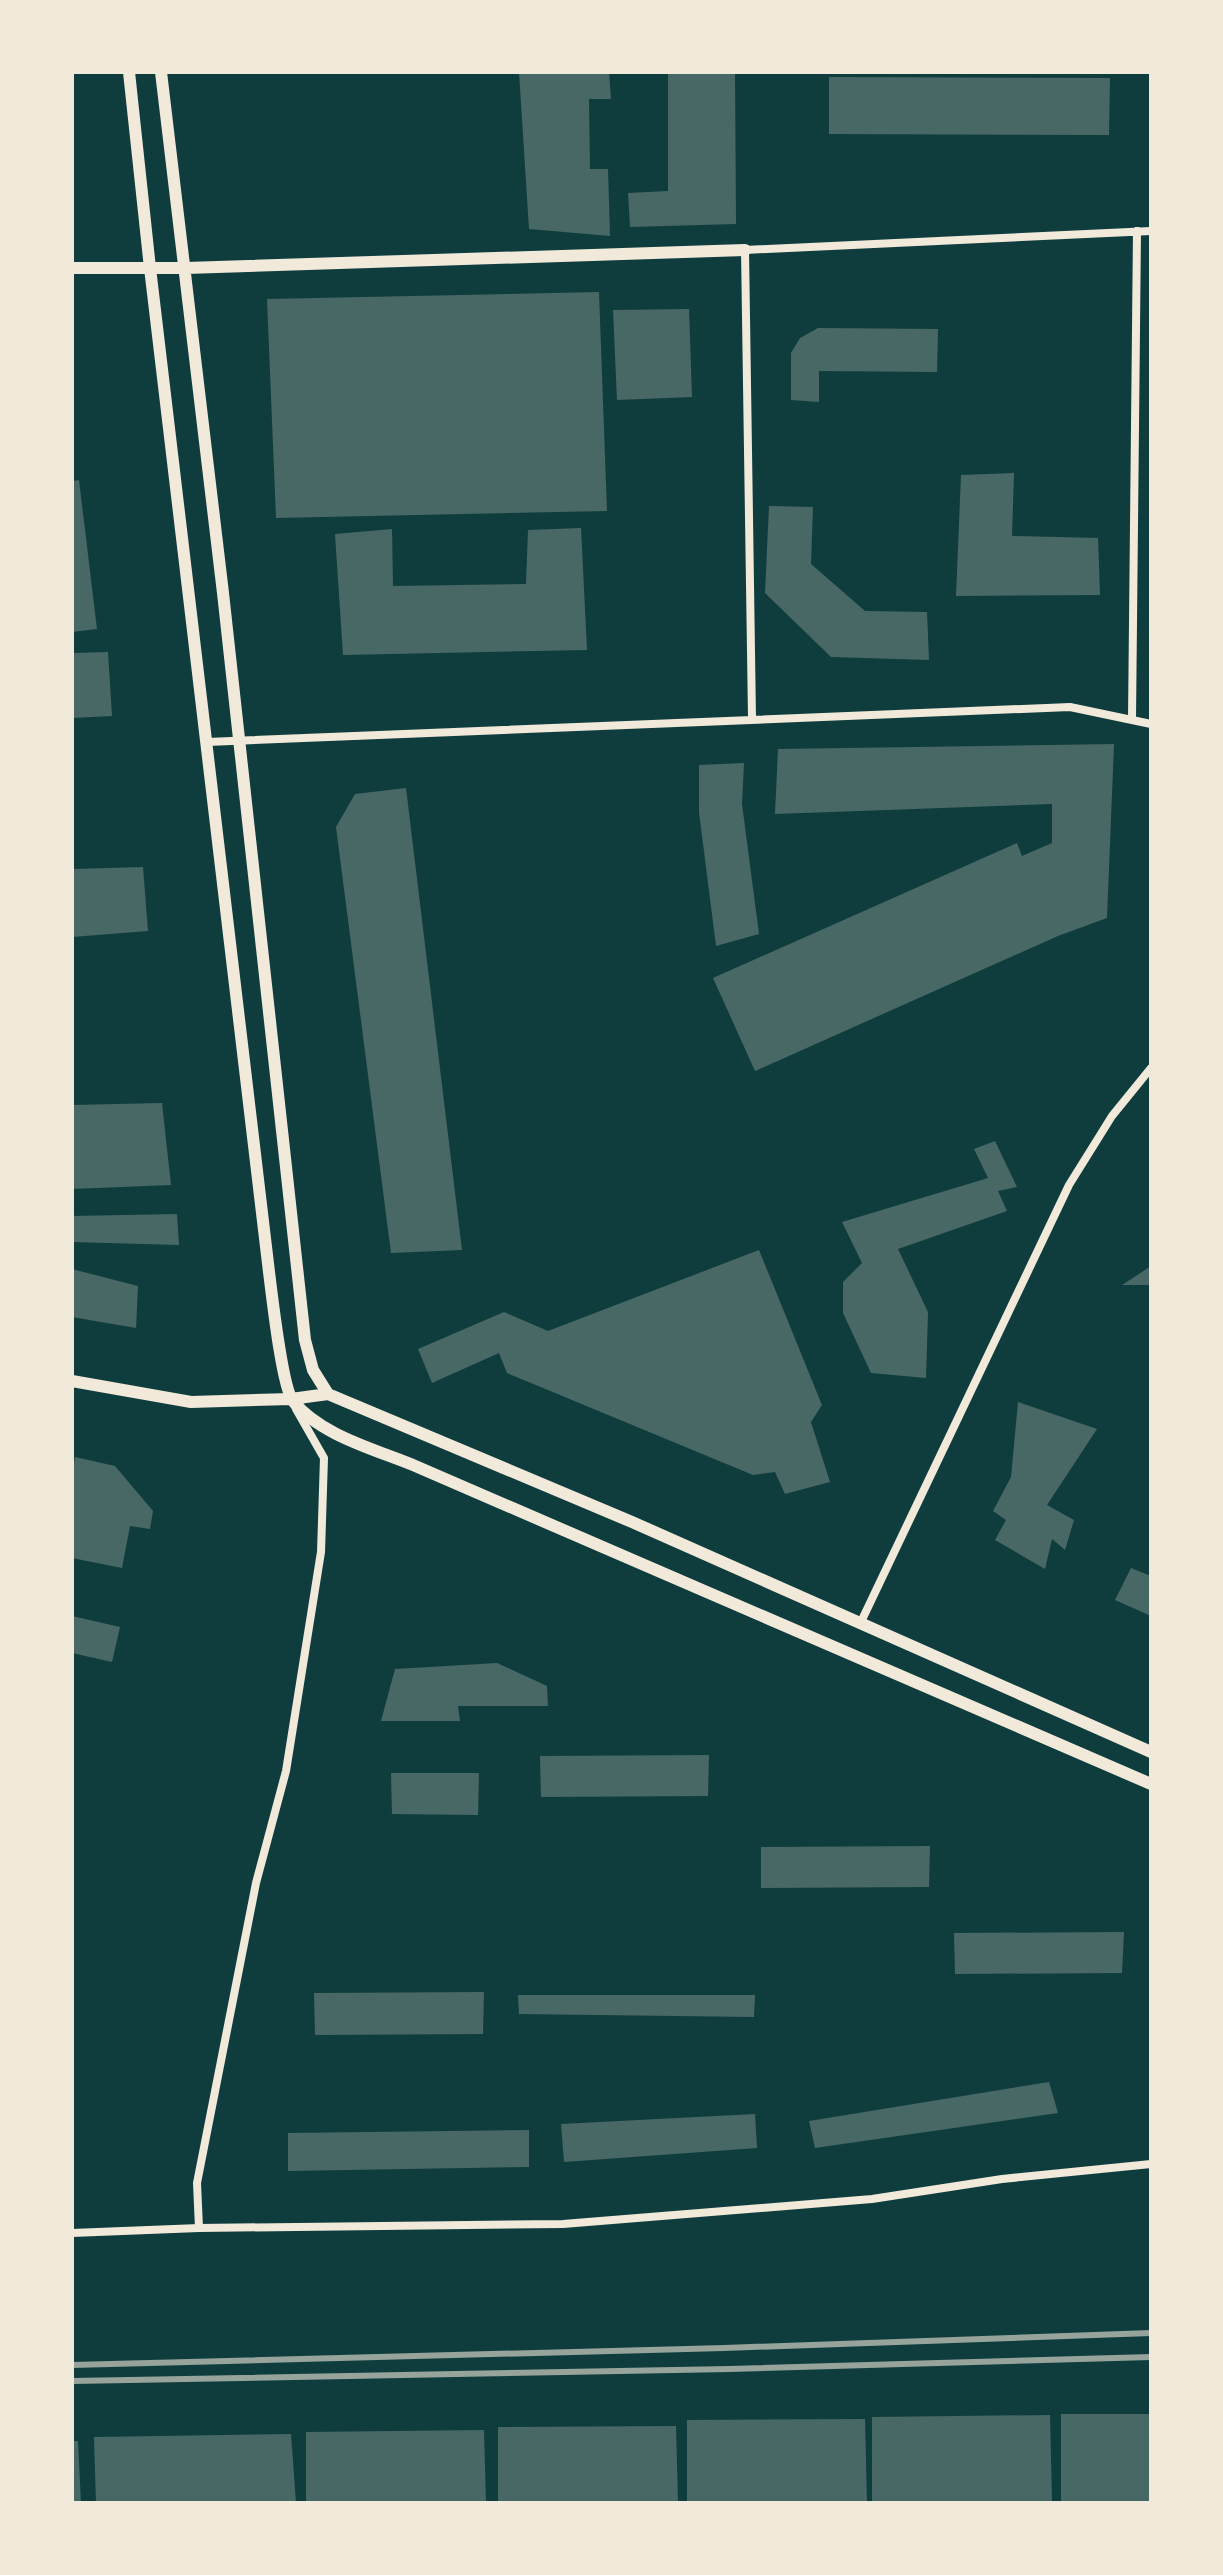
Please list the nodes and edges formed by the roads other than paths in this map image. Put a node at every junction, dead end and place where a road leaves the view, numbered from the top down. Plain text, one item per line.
1 (129, 72) edge
2 (161, 72) edge
3 (1137, 231) junction
4 (1151, 231) edge
5 (745, 250) junction
6 (72, 268) edge
7 (150, 268) junction
8 (186, 268) junction
9 (752, 718) junction
10 (1132, 720) junction
11 (1151, 724) edge
12 (239, 741) junction
13 (207, 742) junction
14 (1151, 1068) edge
15 (72, 1381) edge
16 (328, 1394) junction
17 (291, 1399) junction
18 (860, 1624) junction
19 (1151, 1752) edge
20 (1151, 1784) edge
21 (1151, 2164) edge
22 (199, 2228) junction
23 (72, 2233) edge

1 - 7 street
2 - 8 street
3 - 4 street
3 - 5 street
3 - 10 street
5 - 8 street
5 - 9 street
6 - 7 street
7 - 8 street
7 - 13 street
8 - 12 street
9 - 10 street
9 - 12 street
10 - 11 street
12 - 13 street
12 - 16 street
13 - 17 street
14 - 18 street
15 - 17 street
16 - 17 street
16 - 18 street
17 - 20 street
17 - 22 street
18 - 19 street
21 - 22 street
22 - 23 street

